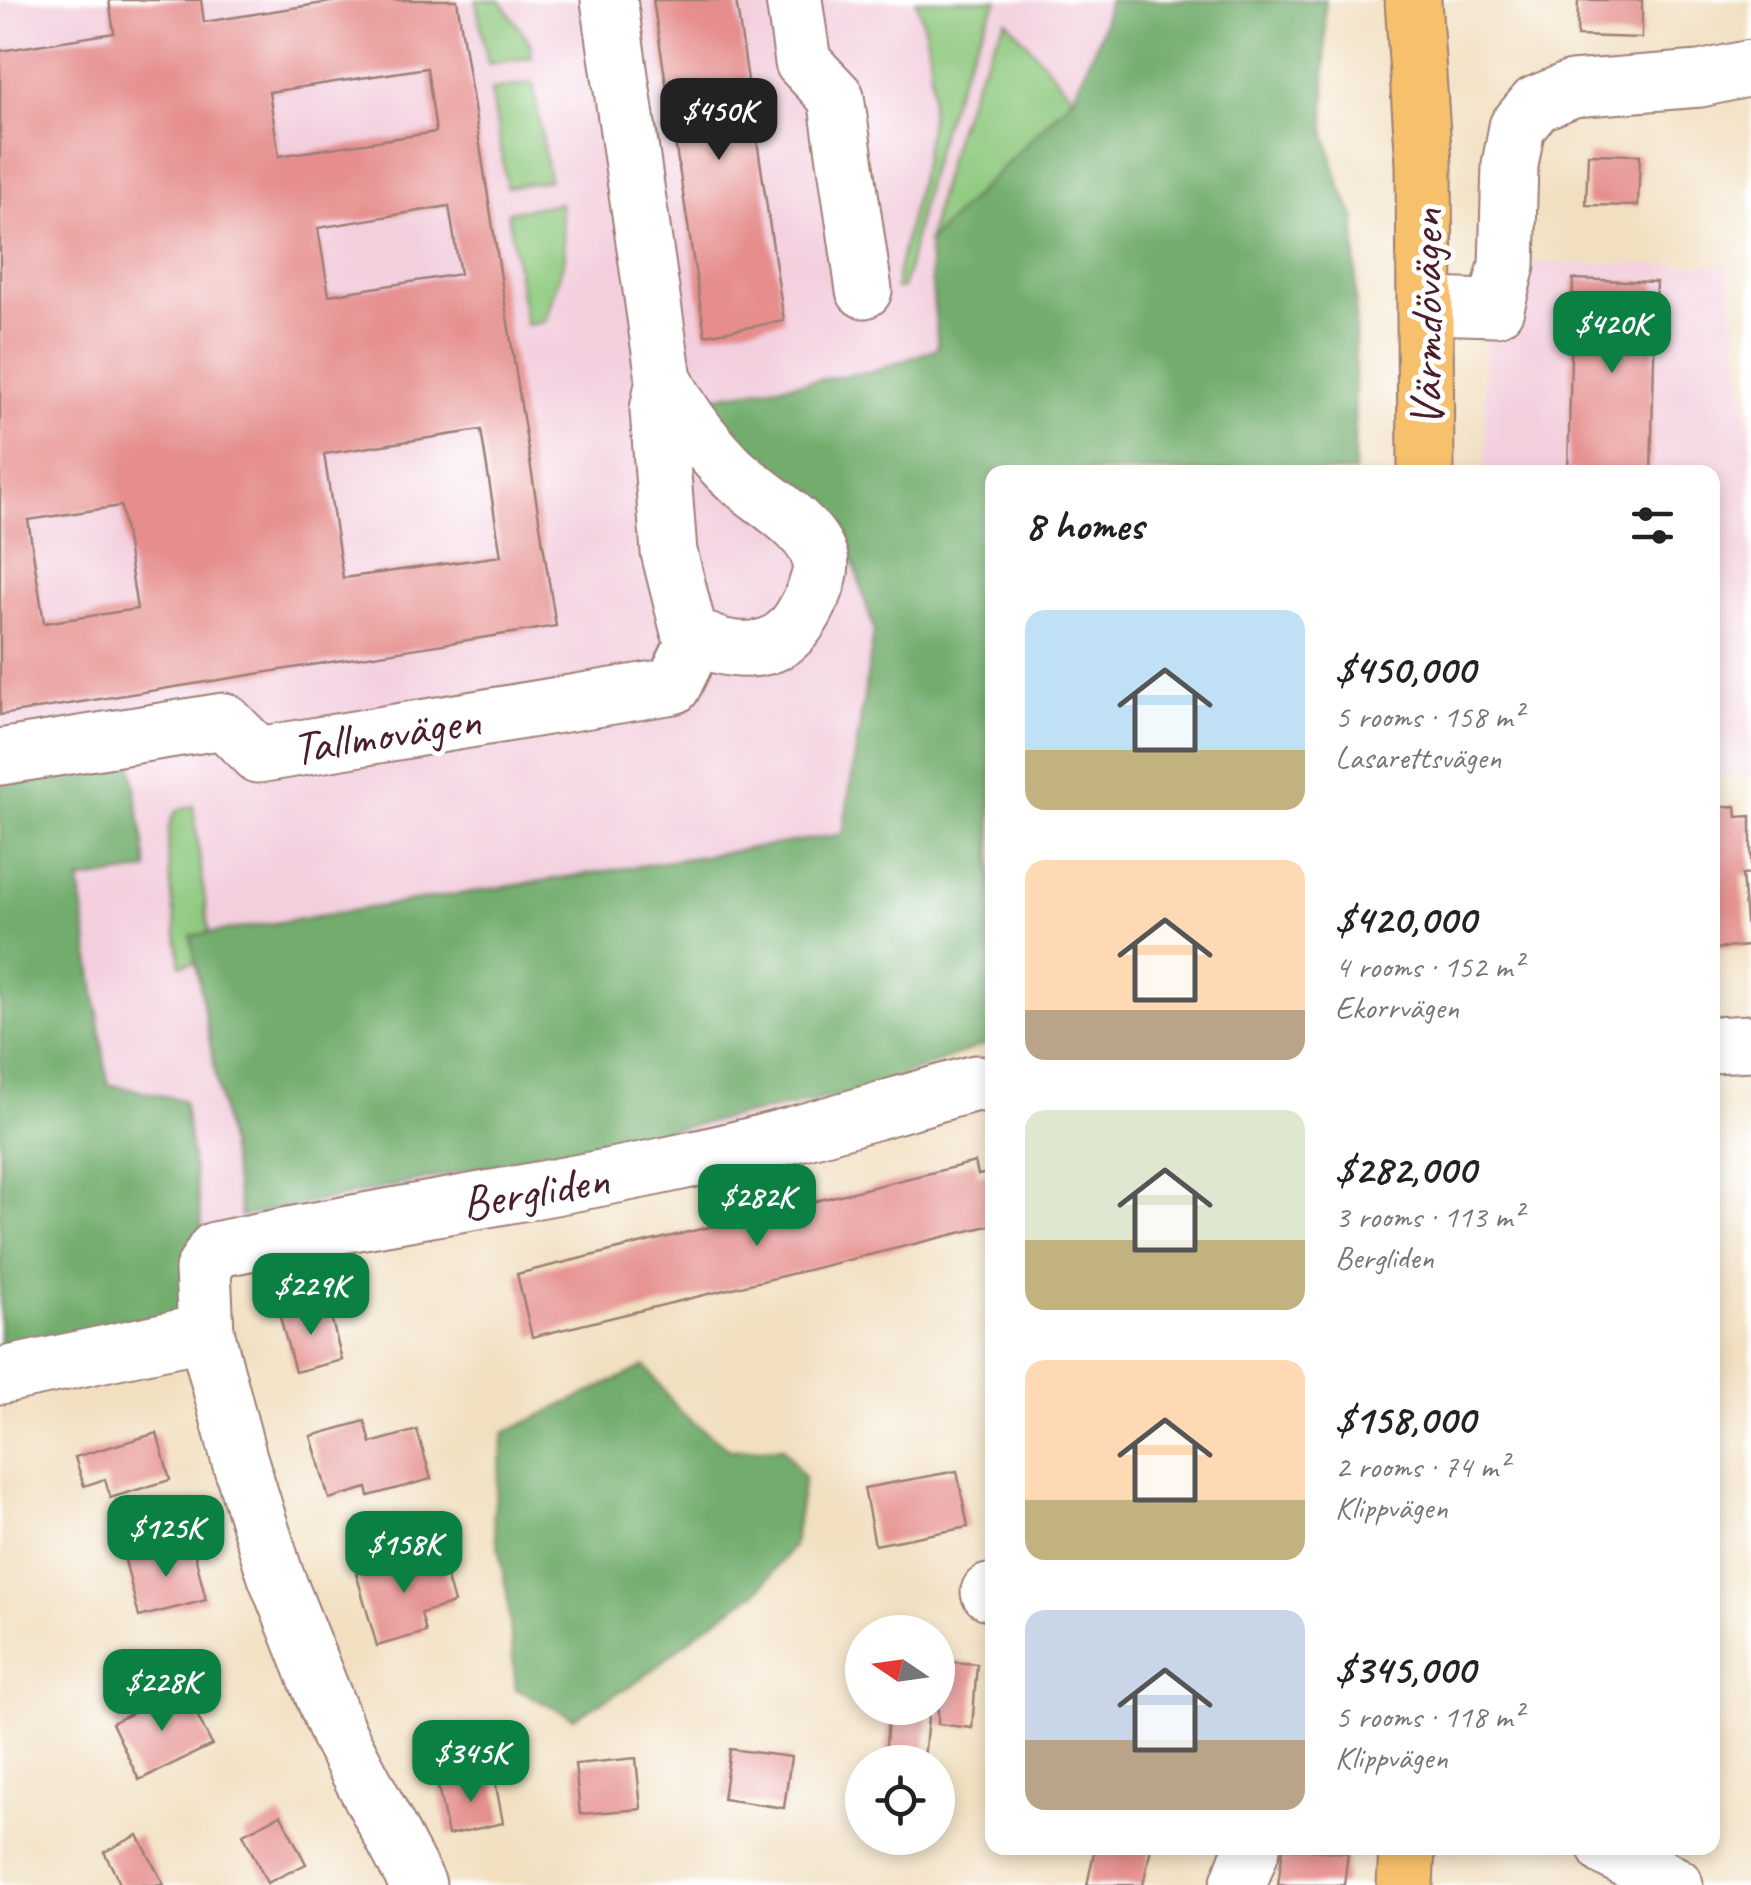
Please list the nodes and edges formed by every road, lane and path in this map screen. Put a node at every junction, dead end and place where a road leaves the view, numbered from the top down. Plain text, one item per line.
1 (609, 0) edge
2 (794, 0) edge
3 (1413, 0) edge
4 (1432, 0) edge
5 (1751, 68) edge
6 (1424, 164) junction
7 (864, 290) dead end
8 (1427, 306) junction
9 (664, 379) junction
10 (1426, 465) edge
11 (696, 637) junction
12 (0, 757) edge
13 (1751, 1043) edge
14 (1720, 1045) edge
15 (985, 1084) edge
16 (206, 1332) junction
17 (0, 1376) edge
18 (1249, 1855) edge
19 (1407, 1855) edge
20 (1619, 1855) edge
21 (418, 1885) edge
22 (1238, 1885) edge
23 (1405, 1885) edge
24 (1675, 1885) edge

1 - 9 street
2 - 7 street
3 - 6 main road, Värmdövägen
4 - 6 main road, Värmdövägen
5 - 8 street
6 - 8 main road, Värmdövägen
8 - 10 main road, Värmdövägen
9 - 11 street
9 - 11 street
11 - 12 street, Tallmovägen
13 - 14 street
15 - 16 street, Bergliden
16 - 17 street
16 - 21 street, Bergliden
18 - 22 street
19 - 23 main road
20 - 24 street

